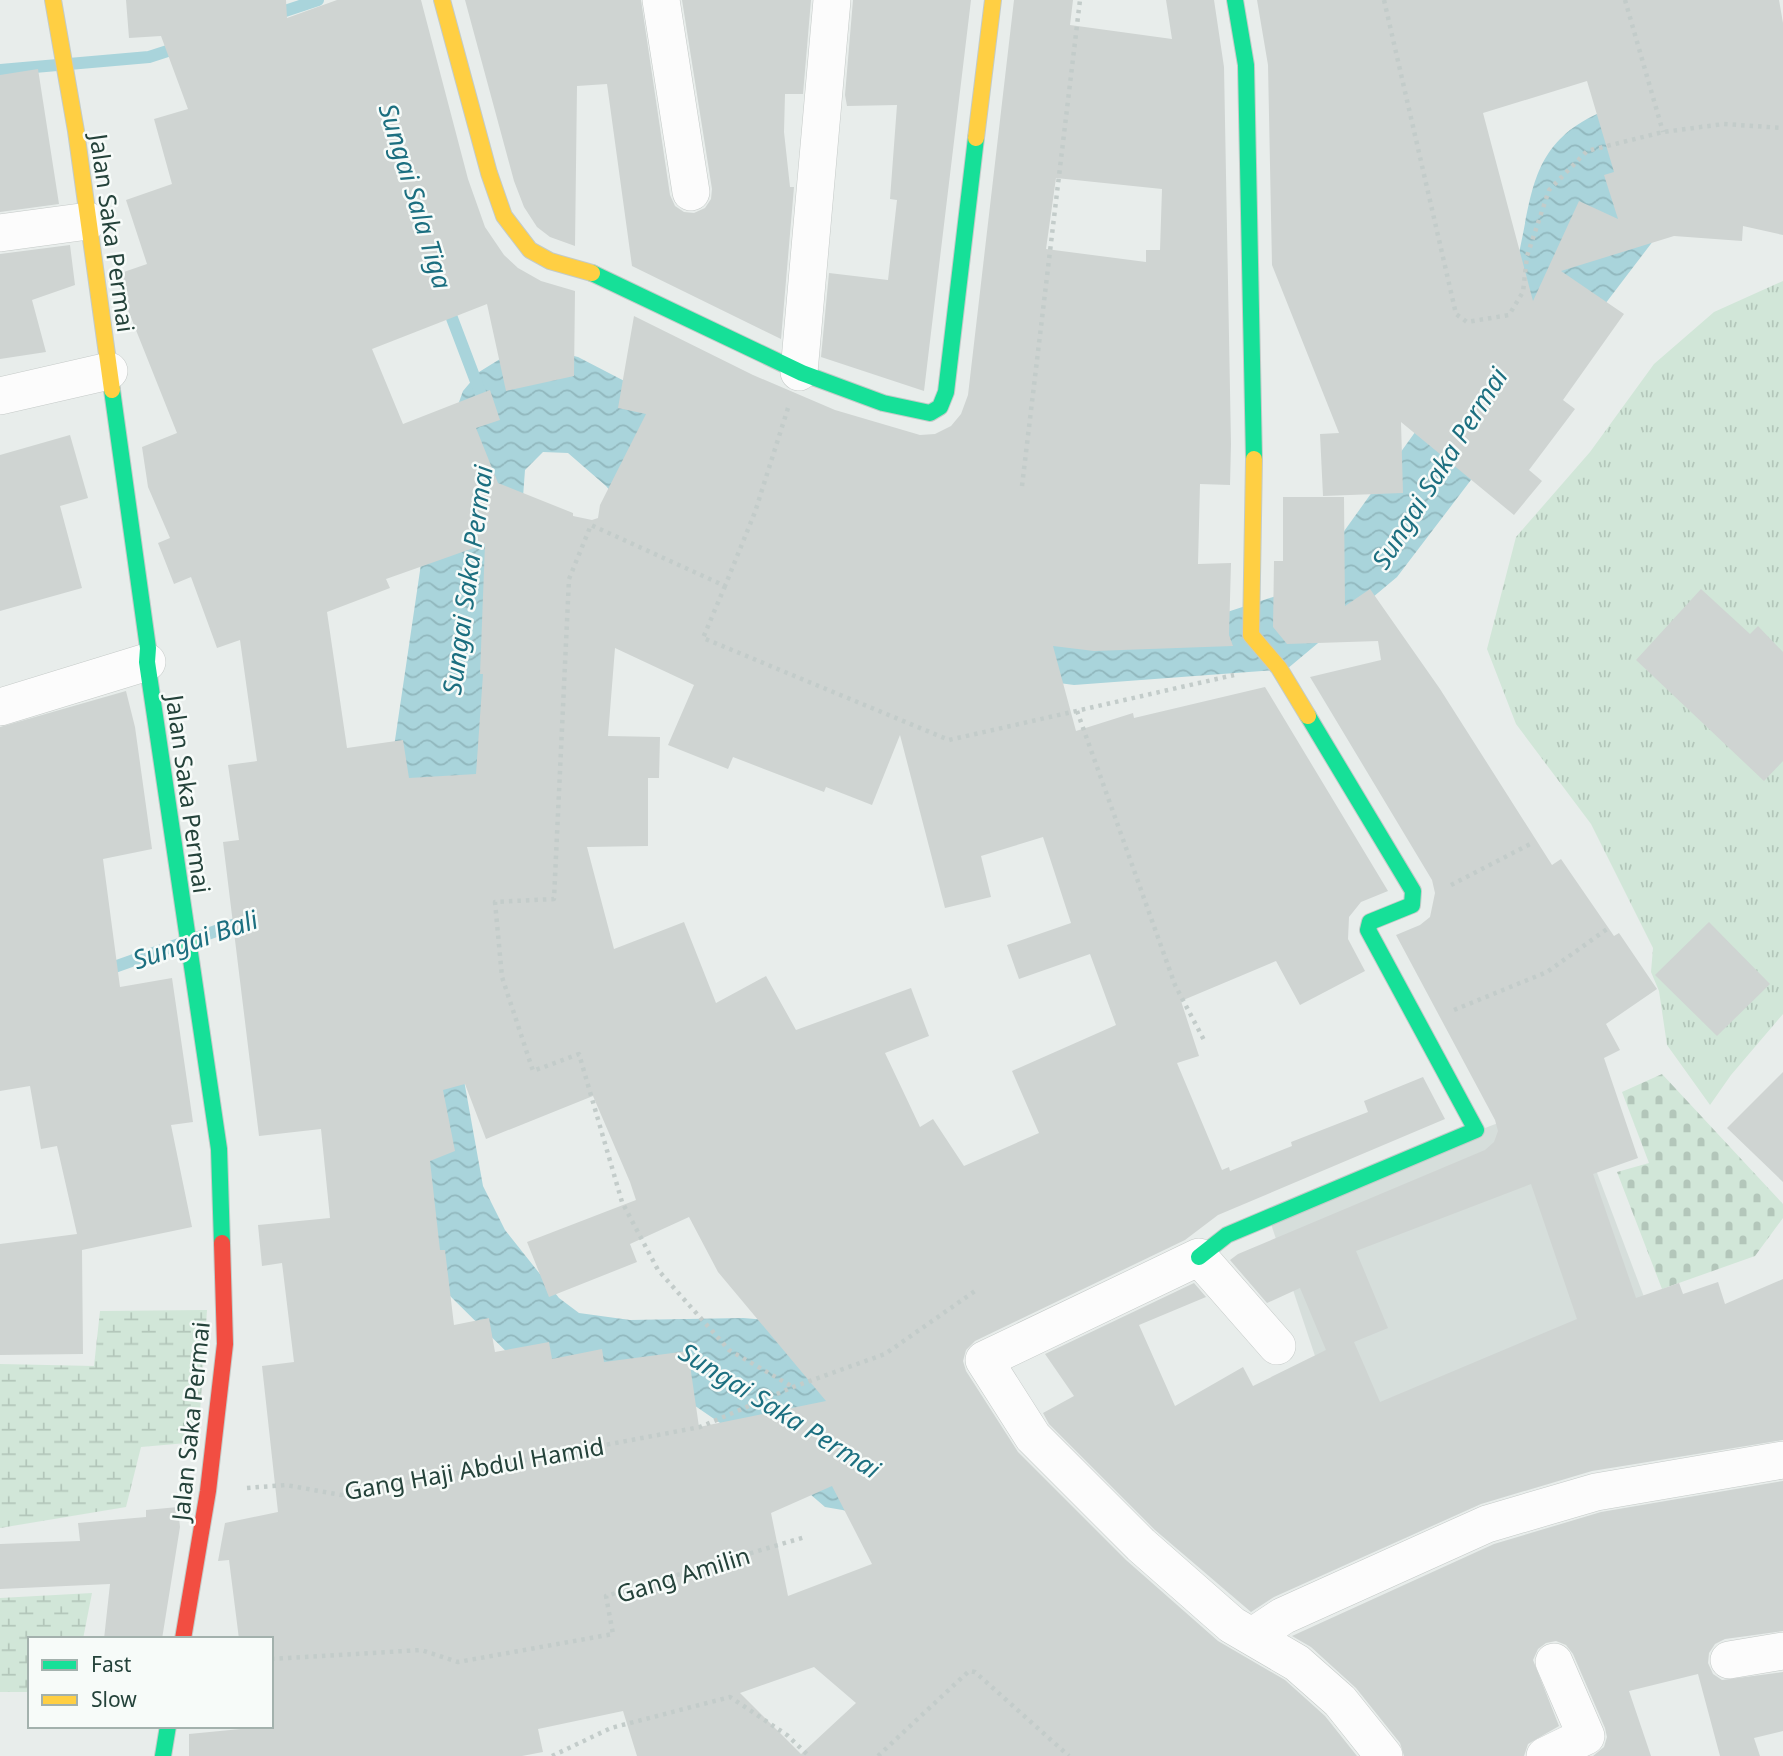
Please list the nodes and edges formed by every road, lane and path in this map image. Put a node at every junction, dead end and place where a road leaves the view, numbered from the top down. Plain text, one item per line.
1 (53, 0) edge
2 (442, 0) edge
3 (661, 0) edge
4 (832, 0) edge
5 (993, 0) edge
6 (1080, 0) edge
7 (1235, 0) edge
8 (1384, 0) edge
9 (1625, 0) edge
10 (1783, 128) edge
11 (1663, 132) junction
12 (691, 191) dead end
13 (88, 221) junction
14 (0, 233) edge
15 (109, 371) junction
16 (799, 372) junction
17 (0, 396) edge
18 (1022, 486) dead end
19 (726, 586) junction
20 (147, 662) junction
21 (1283, 675) junction
22 (0, 707) edge
23 (1077, 711) junction
24 (1534, 842) dead end
25 (1412, 905) junction
26 (1607, 929) dead end
27 (1417, 1026) junction
28 (1204, 1040) dead end
29 (1199, 1256) junction
30 (975, 1291) dead end
31 (1277, 1346) dead end
32 (793, 1387) junction
33 (1783, 1460) edge
34 (208, 1490) junction
35 (805, 1537) dead end
36 (1252, 1636) junction
37 (183, 1637) edge
38 (1783, 1651) edge
39 (273, 1659) edge
40 (1728, 1660) dead end
41 (1554, 1662) dead end
42 (168, 1728) edge
43 (163, 1756) edge
44 (552, 1756) edge
45 (809, 1756) edge
46 (878, 1756) edge
47 (1069, 1756) edge
48 (1384, 1756) edge
49 (1545, 1756) edge

1 - 13 street, Jalan Saka Permai
2 - 16 street
3 - 12 street
4 - 16 street
5 - 16 street
6 - 18 path
7 - 21 street
8 - 11 path
9 - 11 path
10 - 11 path
13 - 14 street
13 - 15 street, Jalan Saka Permai
15 - 17 street
15 - 20 street, Jalan Saka Permai
16 - 19 path
19 - 23 path
19 - 32 path
20 - 22 street
20 - 34 street, Jalan Saka Permai
21 - 23 path
21 - 25 street
23 - 28 path
24 - 25 path
25 - 27 street
26 - 27 path
27 - 29 street
29 - 31 street
29 - 36 street
30 - 32 path, Gang Haji Abdul Hamid
32 - 34 path, Gang Haji Abdul Hamid
33 - 36 street
34 - 37 street, Jalan Saka Permai
35 - 39 path, Gang Amilin
36 - 48 street
38 - 40 street
41 - 49 street
42 - 43 street
44 - 45 path
46 - 47 path

